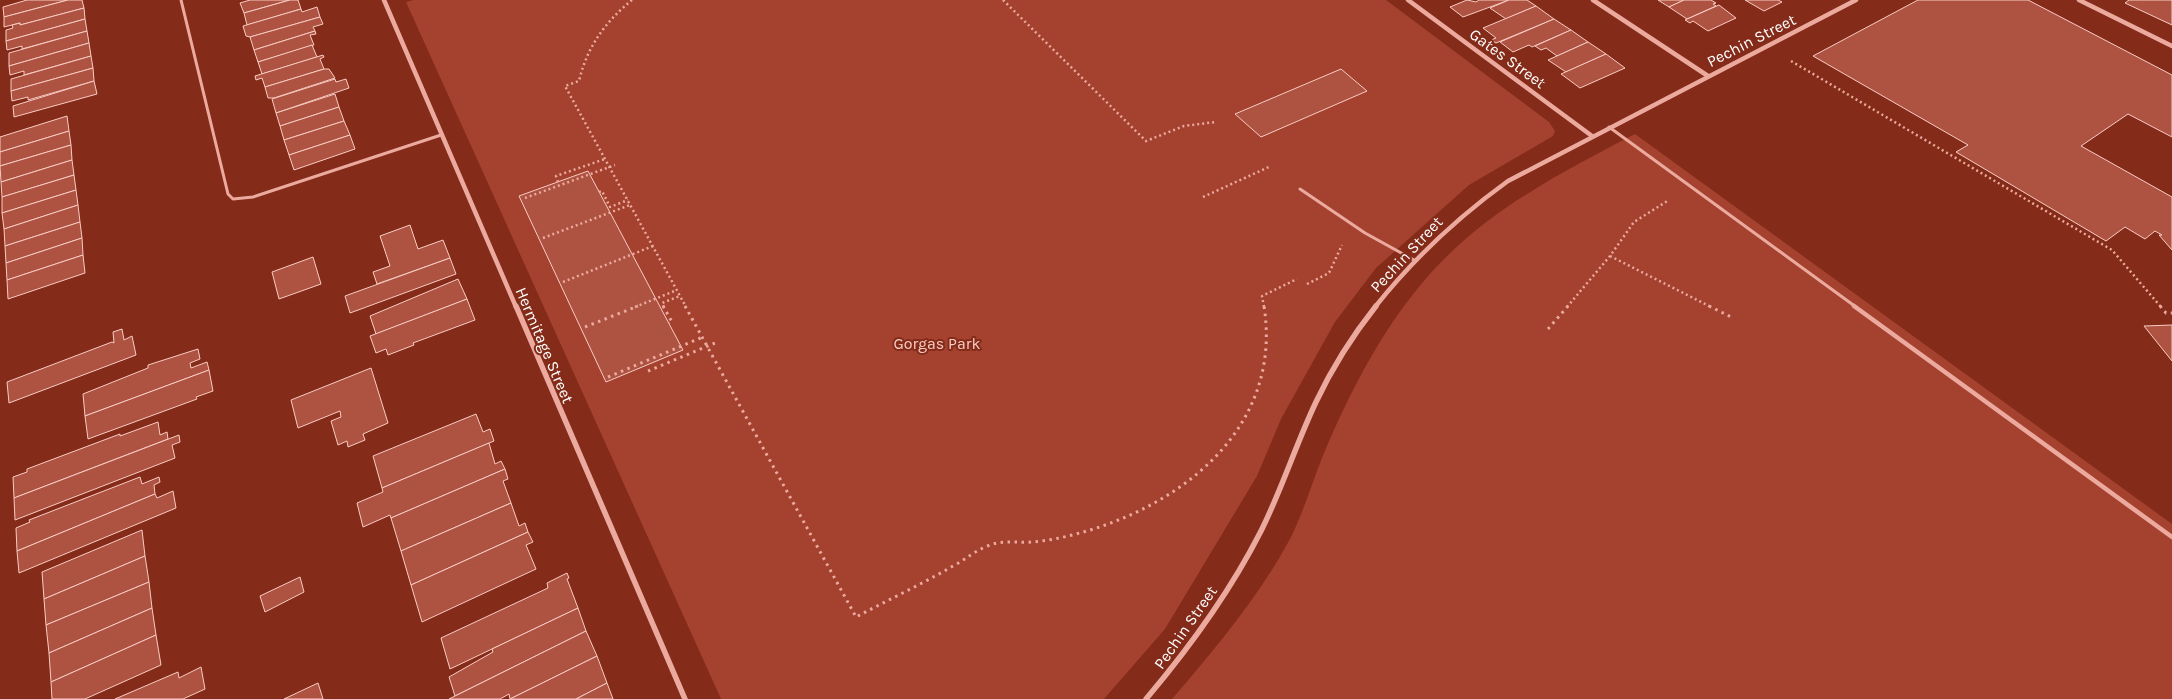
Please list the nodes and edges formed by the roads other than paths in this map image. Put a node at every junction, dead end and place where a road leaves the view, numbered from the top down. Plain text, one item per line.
1 (181, 0) edge
2 (384, 0) edge
3 (1408, 0) edge
4 (1593, 0) edge
5 (1856, 0) edge
6 (2079, 0) edge
7 (2172, 46) edge
8 (1708, 76) junction
9 (1609, 128) junction
10 (441, 135) junction
11 (1592, 136) junction
12 (1300, 189) dead end
13 (1414, 260) junction
14 (2172, 537) edge
15 (684, 699) edge
16 (1146, 699) edge

1 - 10 lane
2 - 10 street, Hermitage Street
3 - 11 street, Gates Street
4 - 8 street
5 - 8 street, Pechin Street
6 - 7 street
8 - 9 street, Pechin Street
9 - 11 street, Pechin Street
9 - 14 lane
10 - 15 street, Hermitage Street
11 - 13 street, Pechin Street
12 - 13 lane
13 - 16 street, Pechin Street

